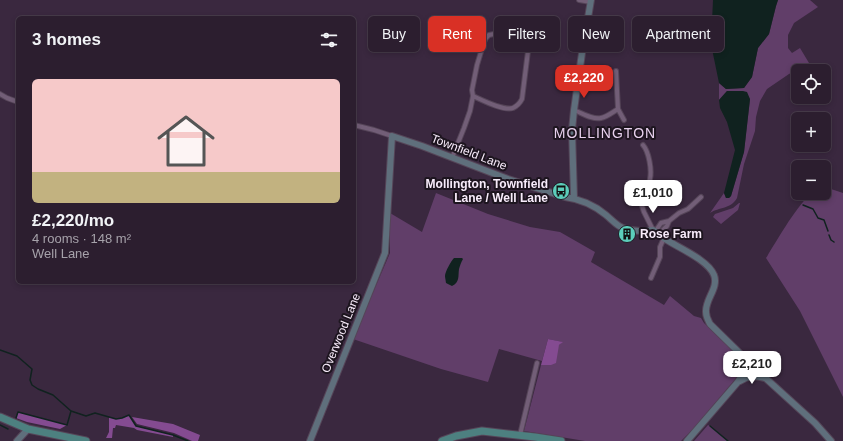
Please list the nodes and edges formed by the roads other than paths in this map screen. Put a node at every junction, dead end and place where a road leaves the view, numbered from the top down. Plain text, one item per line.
1 (579, 0) edge
2 (591, 1) edge
3 (616, 71) dead end
4 (0, 94) edge
5 (473, 96) junction
6 (16, 101) edge
7 (618, 109) junction
8 (574, 110) junction
9 (624, 120) dead end
10 (356, 126) edge
11 (392, 136) junction
12 (643, 144) dead end
13 (452, 158) junction
14 (701, 197) dead end
15 (574, 198) junction
16 (669, 221) junction
17 (658, 233) junction
18 (651, 278) dead end
19 (749, 362) junction
20 (537, 363) dead end
21 (765, 378) junction
22 (737, 383) junction
23 (0, 417) edge
24 (28, 429) junction
25 (520, 435) junction
26 (17, 441) edge
27 (86, 441) edge
28 (310, 441) edge
29 (442, 441) edge
30 (561, 441) edge
31 (687, 441) edge
32 (831, 441) edge

1 - 2 street
2 - 8 street
3 - 7 street
4 - 6 street
5 - 5 street
5 - 13 street
7 - 8 street
7 - 9 street
8 - 15 street
10 - 11 street, Townfield Lane
11 - 13 street, Townfield Lane
11 - 28 street, Overwood Lane
12 - 17 street
13 - 15 street, Townfield Lane
14 - 16 street
15 - 17 street, Townfield Lane
16 - 17 street
16 - 17 street
17 - 18 street
17 - 19 street, Townfield Lane
19 - 21 street, Townfield Lane
19 - 22 street
20 - 25 street
21 - 22 street
21 - 32 street, Townfield Lane
22 - 31 street
23 - 24 main road
24 - 26 street
24 - 27 main road
25 - 29 main road
25 - 30 main road

